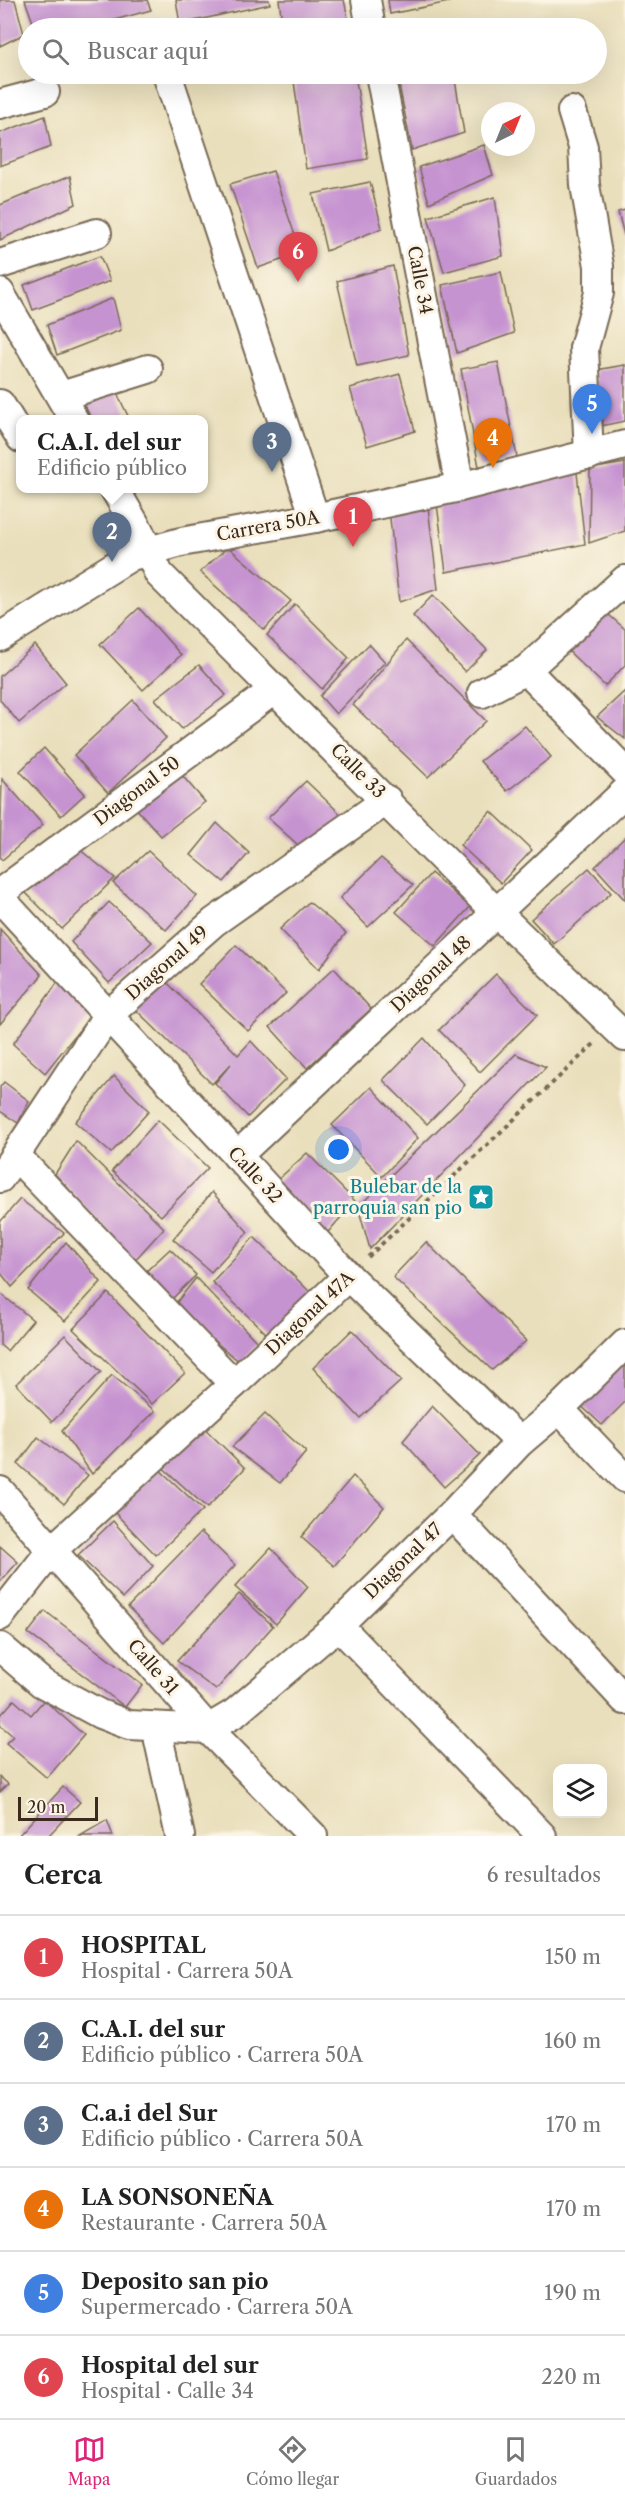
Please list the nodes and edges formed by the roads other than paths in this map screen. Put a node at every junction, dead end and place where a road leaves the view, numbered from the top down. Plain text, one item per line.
1 (366, 0) edge
2 (369, 18) edge
3 (170, 84) edge
4 (382, 84) edge
5 (45, 92) dead end
6 (0, 104) edge
7 (572, 111) dead end
8 (97, 233) dead end
9 (0, 264) edge
10 (0, 295) edge
11 (148, 369) dead end
12 (0, 404) edge
13 (67, 408) edge
14 (16, 430) edge
15 (625, 445) edge
16 (589, 454) junction
17 (460, 487) junction
18 (116, 493) edge
19 (315, 518) junction
20 (147, 552) junction
21 (625, 580) edge
22 (0, 637) edge
23 (526, 670) junction
24 (275, 689) junction
25 (482, 693) dead end
26 (625, 771) edge
27 (625, 792) edge
28 (387, 800) junction
29 (0, 895) edge
30 (496, 912) junction
31 (108, 1015) junction
32 (621, 1025) edge
33 (237, 1156) junction
34 (8, 1167) edge
35 (348, 1276) junction
36 (625, 1344) edge
37 (234, 1384) junction
38 (559, 1409) junction
39 (520, 1442) junction
40 (625, 1478) edge
41 (0, 1491) edge
42 (452, 1514) junction
43 (51, 1551) junction
44 (0, 1616) edge
45 (338, 1625) junction
46 (0, 1647) edge
47 (625, 1700) edge
48 (156, 1727) junction
49 (208, 1728) junction
50 (180, 1836) edge
51 (313, 1836) edge
52 (542, 1836) edge

1 - 2 street
3 - 19 street
4 - 17 street, Calle 34
5 - 6 street
7 - 16 street
8 - 9 street
10 - 13 street
11 - 13 street
12 - 14 street
15 - 16 street, Carrera 50A
16 - 17 street, Carrera 50A
17 - 19 street, Carrera 50A
18 - 20 street, Calle 33
19 - 20 street, Carrera 50A
20 - 22 street, Carrera 50A
20 - 24 street, Calle 33
21 - 23 street
23 - 25 street
23 - 26 street
24 - 28 street, Calle 33
24 - 29 street, Diagonal 50
27 - 30 street, Diagonal 48
28 - 30 street, Calle 33
28 - 31 street, Diagonal 49
29 - 31 street, Calle 32
30 - 32 street, Calle 33
30 - 33 street, Diagonal 48
31 - 33 street, Calle 32
31 - 34 street, Diagonal 49
33 - 35 street, Calle 32
34 - 37 street
35 - 37 street, Diagonal 47A
35 - 39 street, Calle 32
36 - 38 street, Diagonal 47
37 - 43 street, Diagonal 47A
38 - 39 street, Diagonal 47
38 - 40 street
39 - 42 street, Diagonal 47
41 - 43 street, Calle 31
42 - 45 street, Diagonal 47
42 - 47 street
43 - 44 street, Diagonal 47A
43 - 49 street, Calle 31
45 - 49 street, Diagonal 47
45 - 52 street
46 - 48 street
48 - 49 street
48 - 50 street
49 - 51 street, Calle 31

